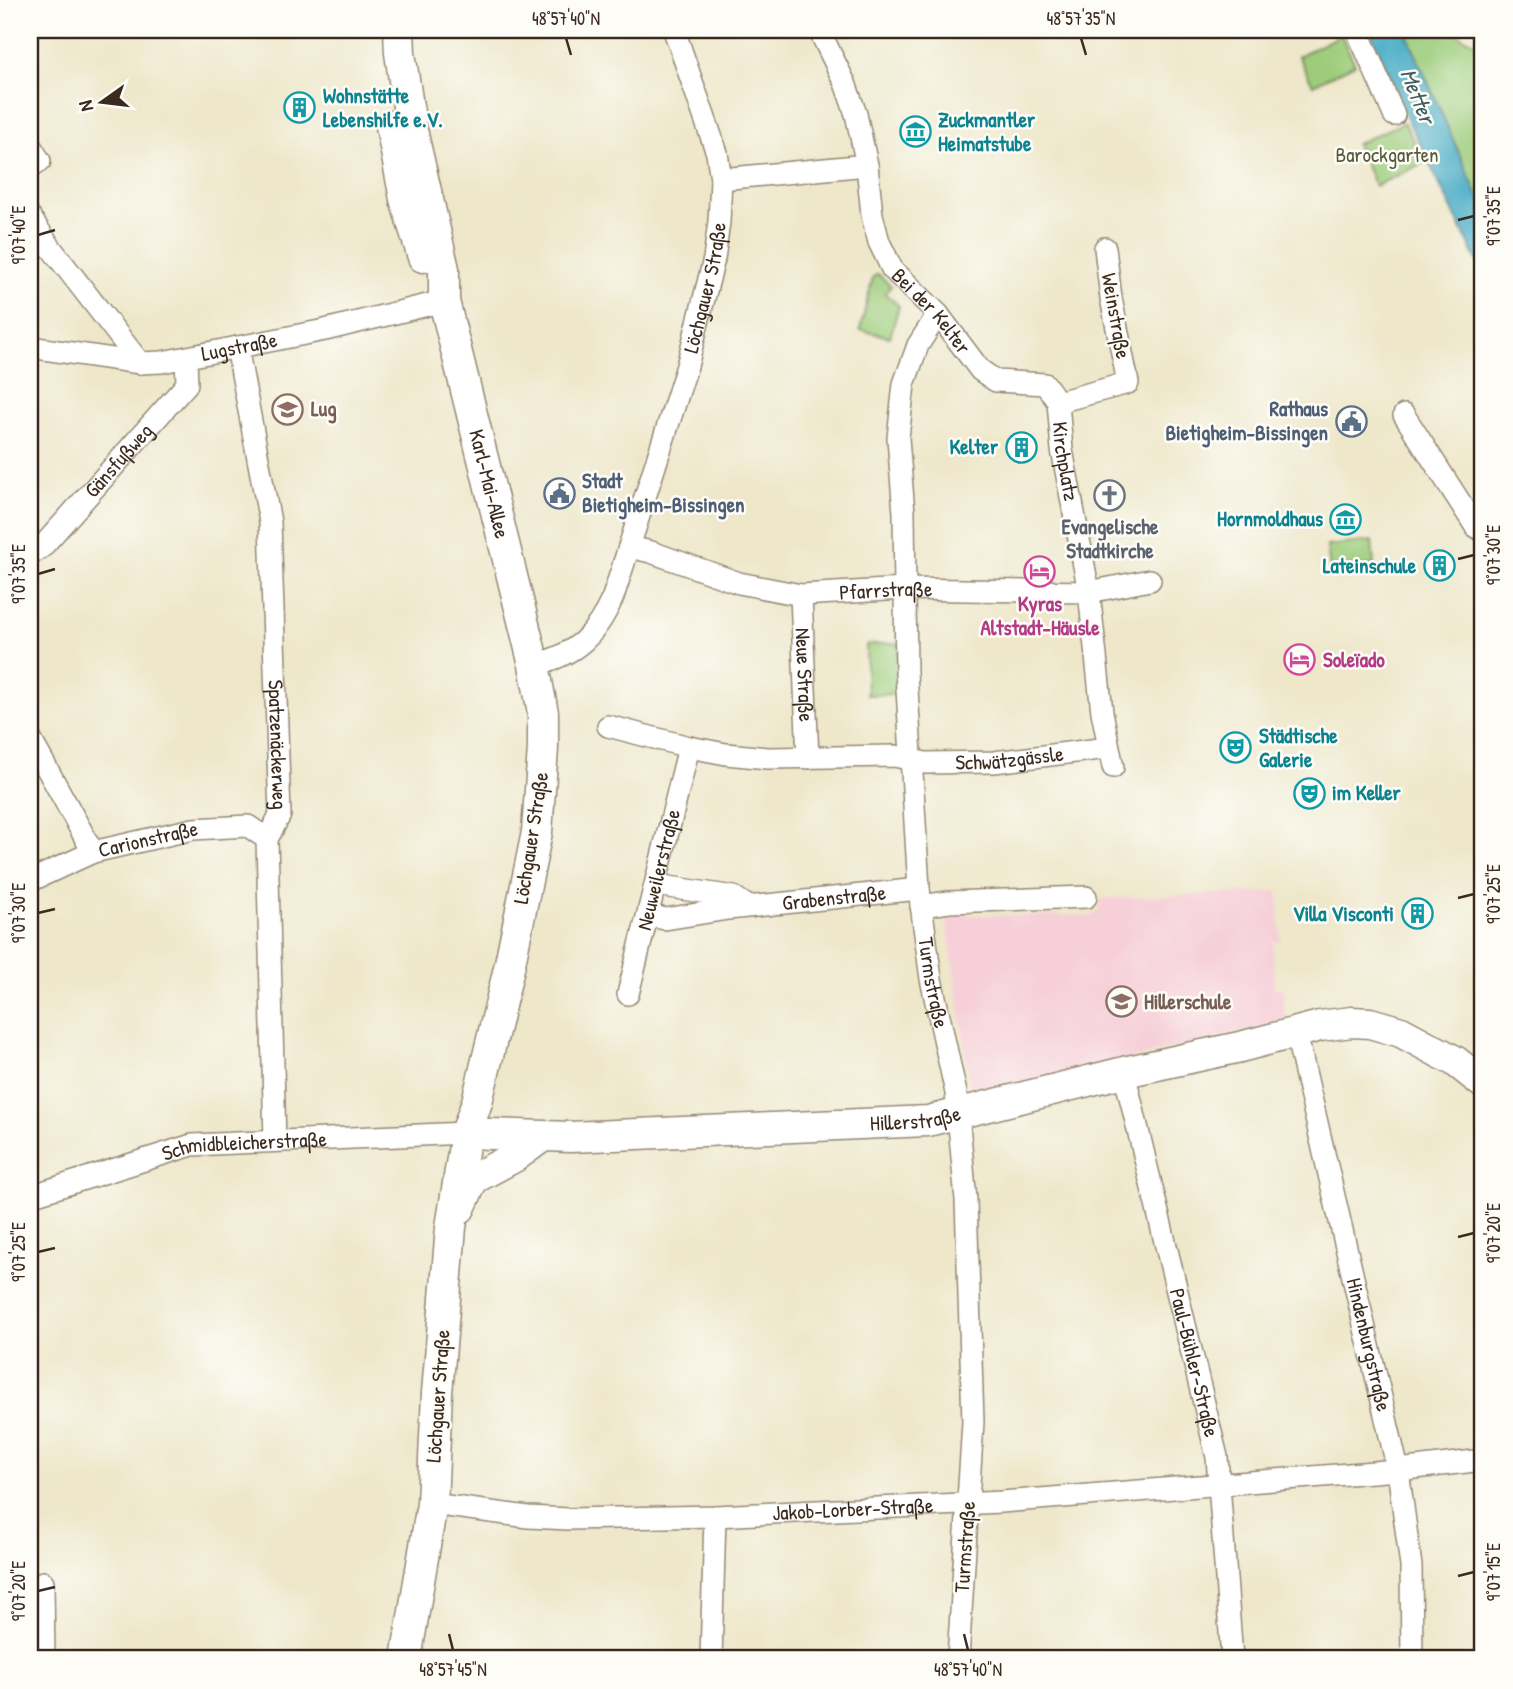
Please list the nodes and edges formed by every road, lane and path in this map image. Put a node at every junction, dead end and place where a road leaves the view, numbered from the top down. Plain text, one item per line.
1 (380, 30) edge
2 (399, 30) edge
3 (674, 30) edge
4 (819, 30) edge
5 (1357, 30) edge
6 (1394, 115) dead end
7 (30, 145) edge
8 (867, 164) junction
9 (30, 167) edge
10 (721, 179) junction
11 (30, 217) edge
12 (1105, 248) dead end
13 (444, 301) junction
14 (938, 314) junction
15 (30, 347) edge
16 (237, 347) junction
17 (186, 358) junction
18 (140, 363) junction
19 (1128, 383) joint
20 (1058, 402) junction
21 (1404, 415) dead end
22 (1481, 533) edge
23 (629, 547) junction
24 (30, 555) edge
25 (1150, 580) dead end
26 (904, 589) junction
27 (1089, 592) junction
28 (801, 594) junction
29 (534, 665) junction
30 (608, 726) dead end
31 (30, 738) edge
32 (688, 747) junction
33 (808, 758) junction
34 (910, 760) junction
35 (267, 839) junction
36 (93, 852) junction
37 (30, 881) edge
38 (656, 885) junction
39 (1086, 897) dead end
40 (920, 898) junction
41 (748, 907) junction
42 (649, 915) junction
43 (628, 994) dead end
44 (1296, 1033) junction
45 (1124, 1072) junction
46 (1481, 1076) edge
47 (959, 1113) junction
48 (466, 1133) junction
49 (542, 1137) junction
50 (275, 1141) junction
51 (30, 1196) edge
52 (450, 1227) junction
53 (1483, 1460) edge
54 (1398, 1470) junction
55 (1221, 1484) junction
56 (432, 1504) junction
57 (968, 1505) junction
58 (715, 1516) junction
59 (43, 1582) dead end
60 (44, 1659) edge
61 (406, 1659) edge
62 (711, 1659) edge
63 (958, 1659) edge
64 (1232, 1659) edge
65 (1412, 1659) edge

1 - 13 main road, Karl-Mai-Allee
2 - 13 main road, Karl-Mai-Allee
3 - 10 street, Löchgauer Straße
4 - 8 street, Bei der Kelter
5 - 6 street
7 - 9 street
8 - 10 street
8 - 14 street, Bei der Kelter
10 - 23 street, Löchgauer Straße
11 - 18 street
12 - 19 street, Weinstraße
13 - 16 street, Lugstraße
13 - 29 main road, Karl-Mai-Allee
14 - 20 street, Bei der Kelter
14 - 26 street, Turmstraße
15 - 18 street, Lugstraße
16 - 17 street, Lugstraße
16 - 35 street, Spatzenäckerweg
17 - 18 street, Lugstraße
17 - 24 street, Gänsfußweg
19 - 20 street, Kirchplatz
20 - 27 street, Kirchplatz
21 - 22 street
23 - 28 street, Pfarrstraße
23 - 29 street, Löchgauer Straße
25 - 27 street, Pfarrstraße
26 - 27 street, Pfarrstraße
26 - 28 street, Pfarrstraße
26 - 34 street, Turmstraße
27 - 34 street, Schwätzgässle
28 - 33 street, Neue Straße
29 - 48 main road, Löchgauer Straße
30 - 32 street
31 - 36 street
32 - 33 street
32 - 38 street, Neuweilerstraße
33 - 34 street
34 - 40 street, Turmstraße
35 - 36 street, Carionstraße
35 - 50 street, Spatzenäckerweg
36 - 37 street, Carionstraße
38 - 41 street, Grabenstraße
38 - 42 street, Neuweilerstraße
39 - 40 street, Grabenstraße
40 - 41 street, Grabenstraße
40 - 47 street, Turmstraße
41 - 42 street, Grabenstraße
42 - 43 street, Neuweilerstraße
44 - 45 main road, Hillerstraße
44 - 46 main road, Hillerstraße
44 - 54 street, Hindenburgstraße
45 - 47 main road, Hillerstraße
45 - 55 street, Paul-Bühler-Straße
47 - 49 main road, Hillerstraße
47 - 57 street, Turmstraße
48 - 49 main road, Hillerstraße
48 - 50 street, Schmidbleicherstraße
48 - 52 main road, Löchgauer Straße
49 - 52 main road
50 - 51 street, Schmidbleicherstraße
52 - 56 main road, Löchgauer Straße
53 - 54 street, Jakob-Lorber-Straße
54 - 55 street, Jakob-Lorber-Straße
54 - 65 street, Hindenburgstraße
55 - 57 street, Jakob-Lorber-Straße
55 - 64 street, Paul-Bühler-Straße
56 - 58 street, Jakob-Lorber-Straße
56 - 61 main road, Löchgauer Straße
57 - 58 street, Jakob-Lorber-Straße
57 - 63 street, Turmstraße
58 - 62 street
59 - 60 street

